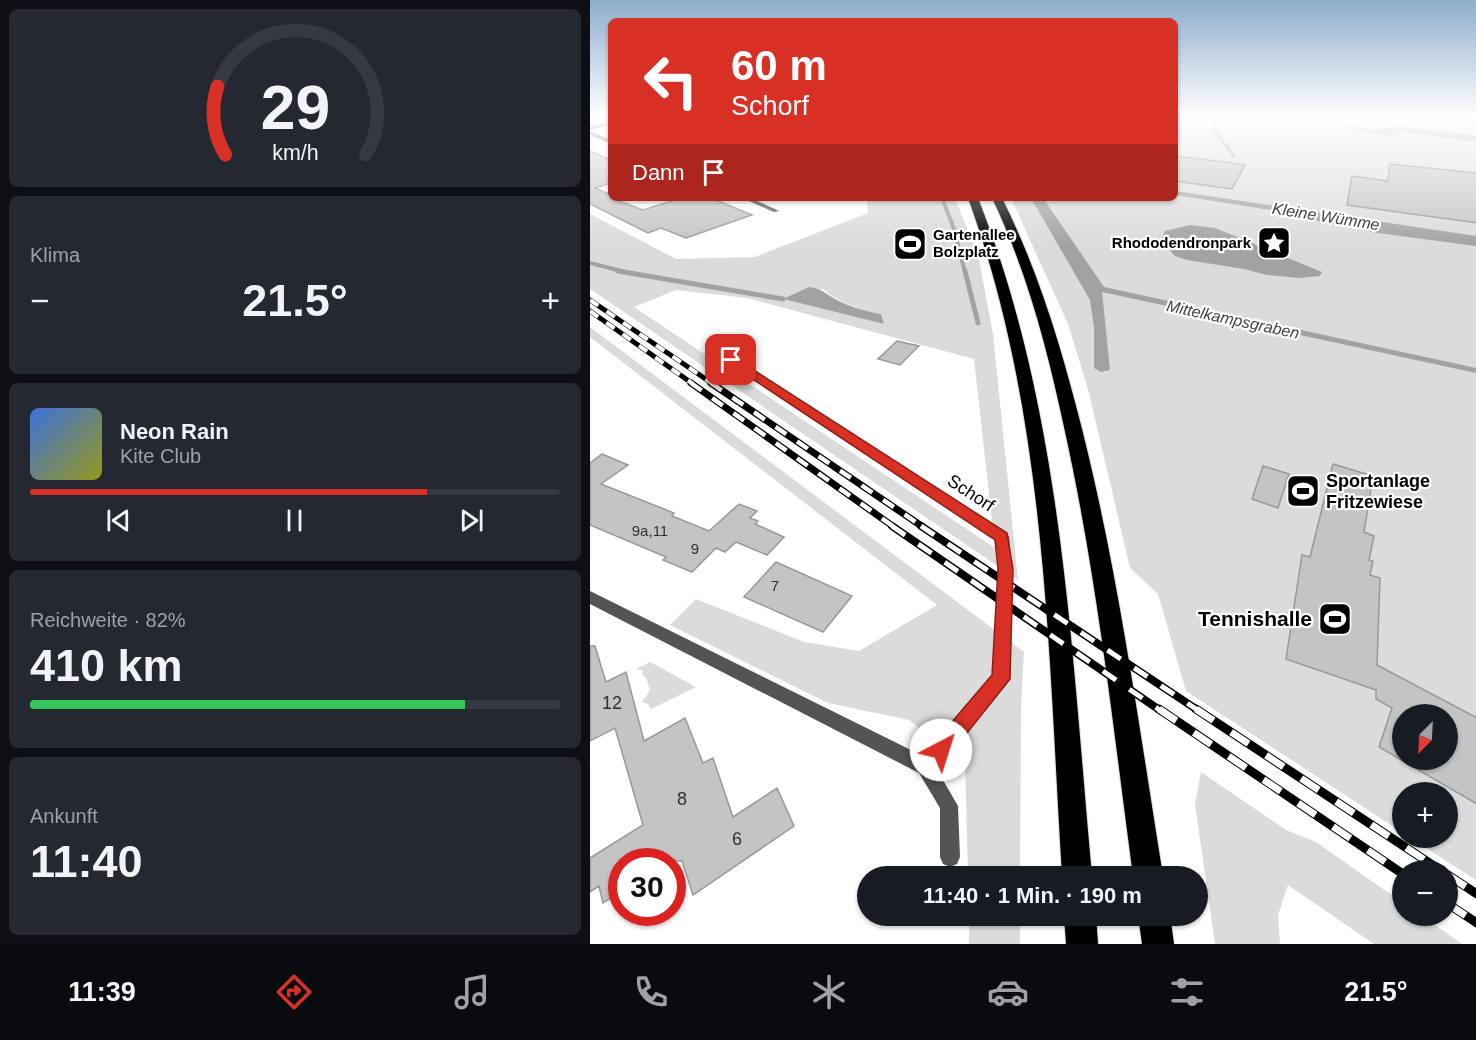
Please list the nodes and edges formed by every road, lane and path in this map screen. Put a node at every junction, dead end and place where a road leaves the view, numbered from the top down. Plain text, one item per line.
1 (752, 201) edge
2 (772, 201) edge
3 (974, 201) edge
4 (998, 201) edge
5 (731, 360) dead end
6 (590, 597) edge
7 (925, 767) junction
8 (950, 857) dead end
9 (1076, 866) edge
10 (1147, 866) edge
11 (1081, 926) edge
12 (1156, 926) edge
13 (1082, 944) edge
14 (1158, 944) edge

1 - 2 street
3 - 9 highway
4 - 10 highway
5 - 7 street, Schorf
6 - 7 street
7 - 8 street
11 - 13 highway
12 - 14 highway

